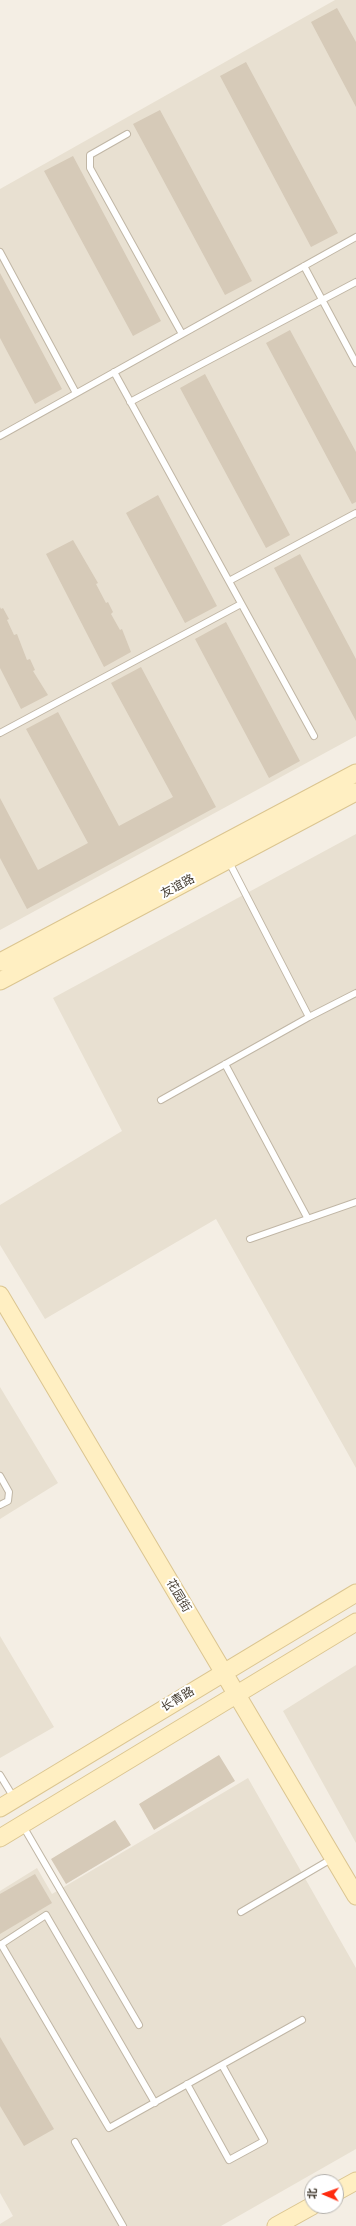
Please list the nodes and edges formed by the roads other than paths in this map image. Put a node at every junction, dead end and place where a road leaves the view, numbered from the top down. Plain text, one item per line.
1 (127, 134) dead end
2 (356, 237) edge
3 (0, 252) edge
4 (304, 266) junction
5 (356, 282) edge
6 (322, 300) junction
7 (182, 334) junction
8 (356, 363) edge
9 (114, 372) junction
10 (76, 393) junction
11 (130, 402) junction
12 (0, 436) edge
13 (356, 513) edge
14 (228, 581) junction
15 (241, 604) junction
16 (0, 733) edge
17 (314, 736) dead end
18 (356, 773) edge
19 (356, 792) edge
20 (228, 860) junction
21 (0, 962) edge
22 (0, 981) edge
23 (356, 993) edge
24 (309, 1017) junction
25 (225, 1064) junction
26 (160, 1100) dead end
27 (356, 1202) edge
28 (308, 1219) junction
29 (250, 1239) dead end
30 (0, 1295) edge
31 (0, 1476) edge
32 (0, 1505) edge
33 (356, 1593) edge
34 (356, 1622) edge
35 (224, 1673) junction
36 (237, 1694) junction
37 (0, 1775) edge
38 (15, 1799) junction
39 (0, 1808) edge
40 (22, 1824) junction
41 (0, 1838) edge
42 (333, 1858) junction
43 (356, 1896) edge
44 (241, 1912) dead end
45 (1, 1944) edge
46 (302, 2020) dead end
47 (139, 2025) dead end
48 (222, 2065) junction
49 (187, 2084) junction
50 (155, 2103) junction
51 (75, 2142) dead end
52 (356, 2181) edge
53 (344, 2188) edge
54 (304, 2210) edge
55 (123, 2226) edge
56 (276, 2226) edge

1 - 7 lane
2 - 4 lane
3 - 10 lane
4 - 6 lane
4 - 7 lane
5 - 6 lane
6 - 8 lane
6 - 11 lane
7 - 9 lane
9 - 10 lane
9 - 11 lane
10 - 12 lane
11 - 14 lane
13 - 14 lane
14 - 15 lane
15 - 16 lane
15 - 17 lane
18 - 21 street, 友谊路
19 - 20 street, 友谊路
20 - 22 street, 友谊路
20 - 24 lane
23 - 24 lane
24 - 25 lane
25 - 26 lane
25 - 28 lane
27 - 28 lane
28 - 29 lane
30 - 35 street, 花园街
31 - 32 lane
33 - 35 street, 长青路
34 - 36 street
35 - 36 street, 花园街
35 - 38 street, 长青路
36 - 40 street
36 - 42 street, 花园街
37 - 38 lane
38 - 39 street, 长青路
40 - 41 street
40 - 47 lane
42 - 43 street, 花园街
42 - 44 lane
45 - 50 lane
45 - 50 lane
46 - 48 lane
48 - 49 lane
48 - 49 lane
49 - 50 lane
51 - 55 lane
52 - 53 street
54 - 56 street

